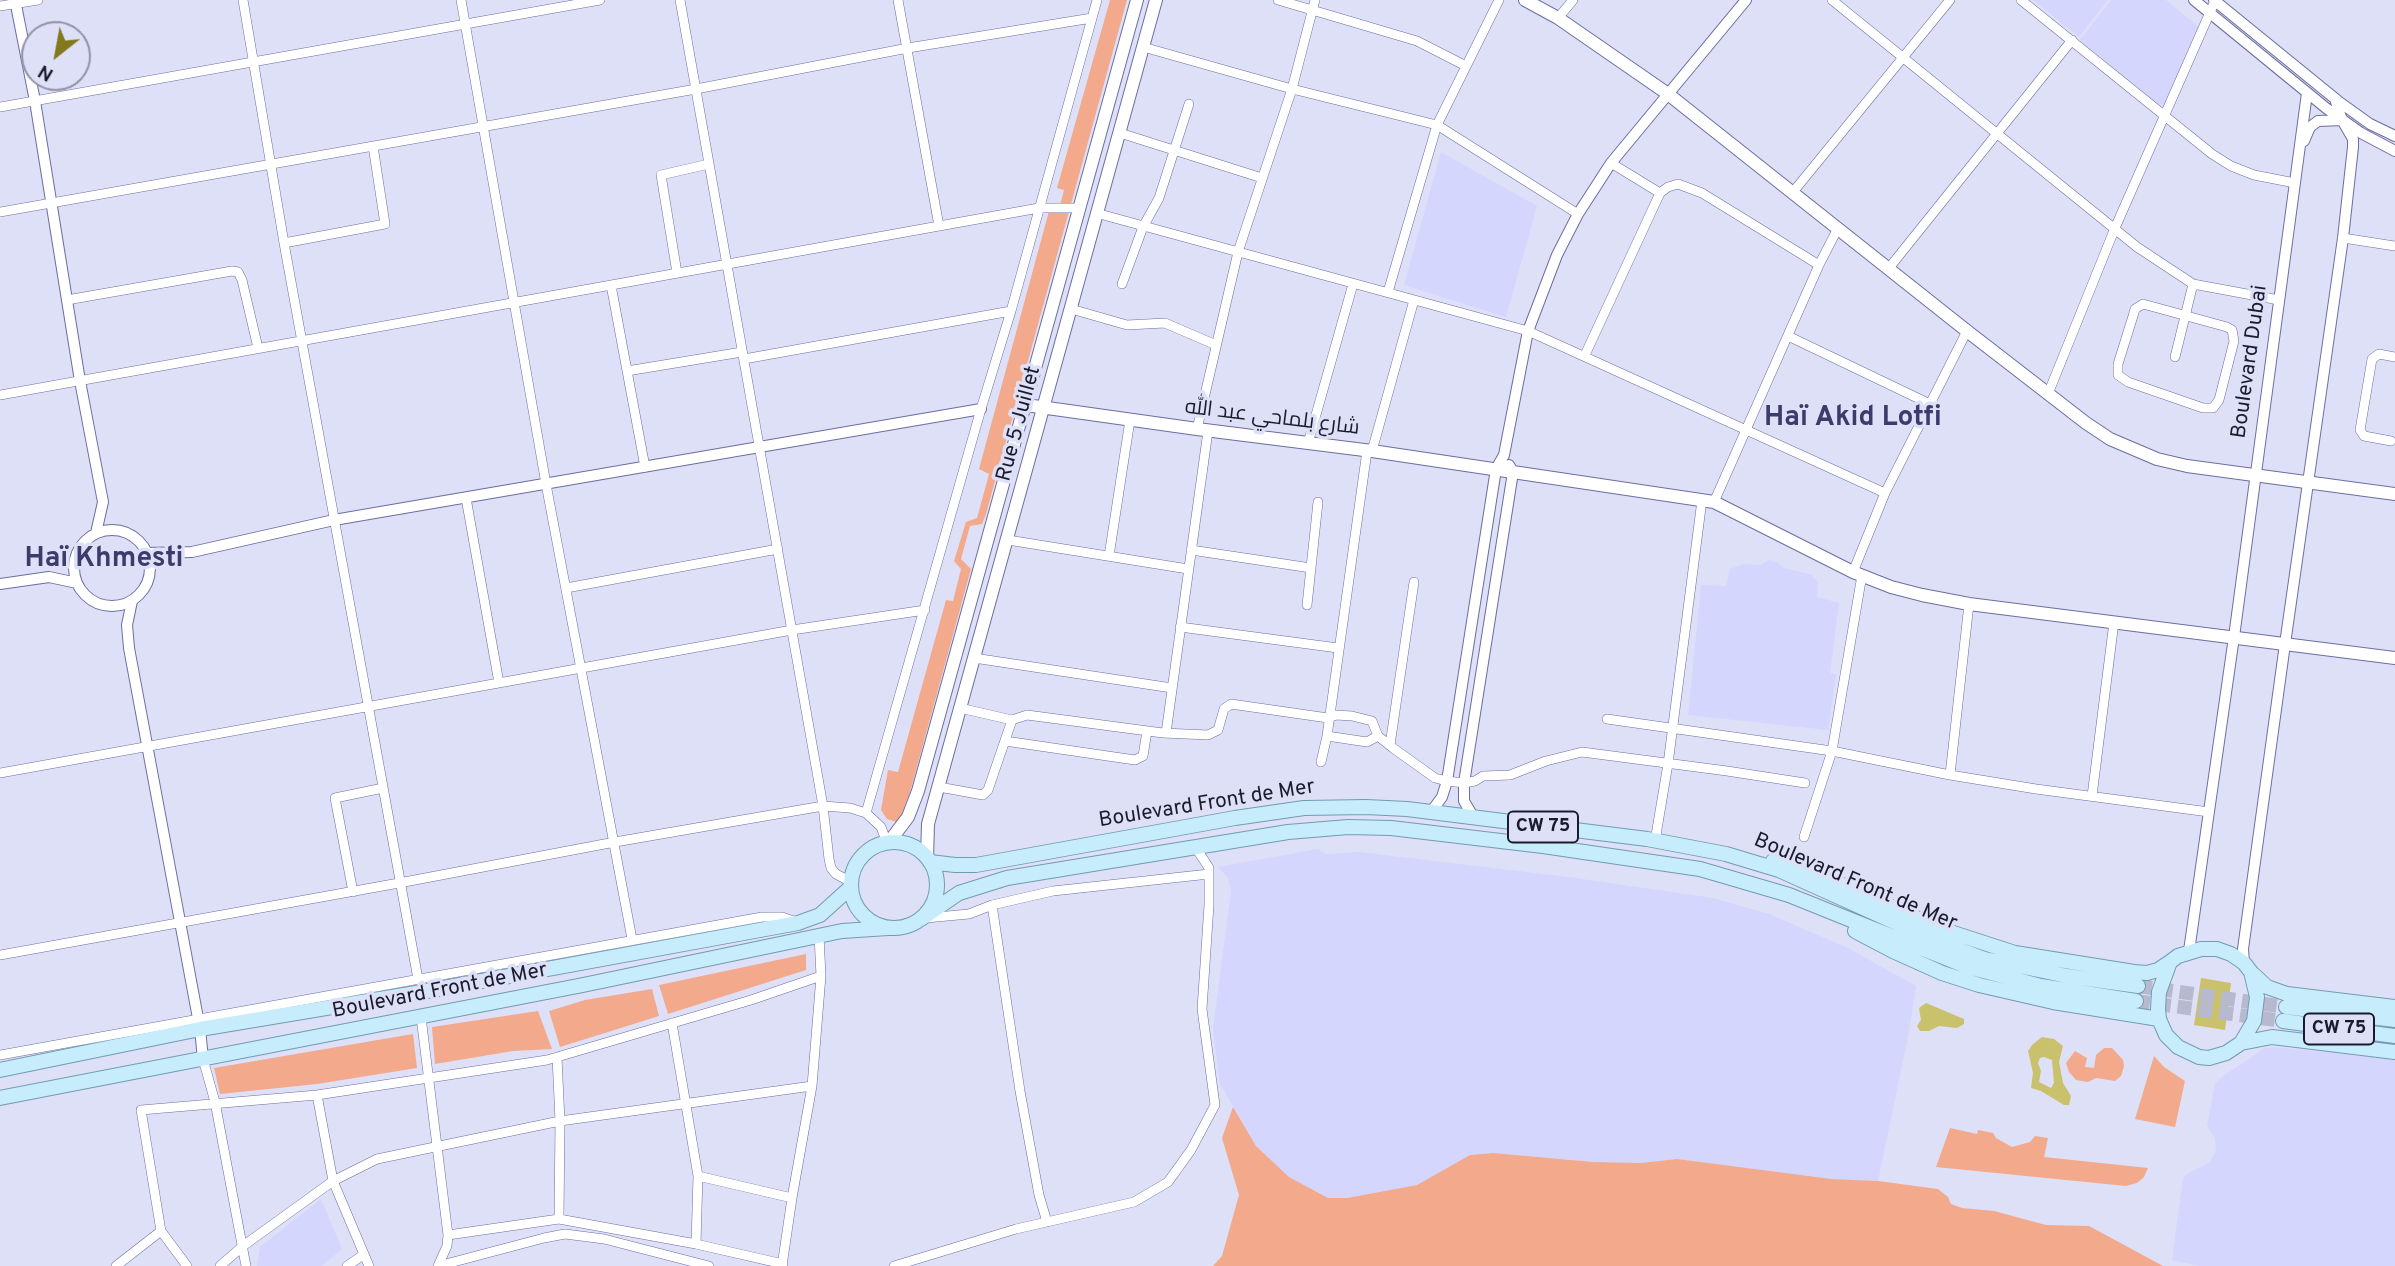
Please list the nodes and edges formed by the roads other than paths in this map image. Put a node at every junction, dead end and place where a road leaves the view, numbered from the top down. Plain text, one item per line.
1 (38, 0) edge
2 (243, 0) edge
3 (461, 0) edge
4 (600, 0) edge
5 (680, 0) edge
6 (898, 0) edge
7 (1097, 0) edge
8 (1137, 0) edge
9 (1156, 0) edge
10 (1278, 0) edge
11 (1315, 0) edge
12 (1499, 0) edge
13 (1525, 0) edge
14 (1573, 0) edge
15 (1745, 0) edge
16 (1832, 0) edge
17 (1950, 0) edge
18 (2021, 0) edge
19 (2194, 0) edge
20 (2215, 0) edge
21 (15, 2) edge
22 (0, 6) edge
23 (1312, 10) junction
24 (2211, 14) junction
25 (1092, 18) junction
26 (1558, 19) junction
27 (465, 24) junction
28 (2072, 40) junction
29 (1143, 47) junction
30 (908, 48) junction
31 (1902, 57) junction
32 (253, 62) junction
33 (1466, 66) junction
34 (696, 89) junction
35 (1292, 89) junction
36 (2307, 93) junction
37 (1668, 94) junction
38 (2335, 99) junction
39 (35, 101) junction
40 (1189, 104) dead end
41 (0, 107) edge
42 (2165, 115) junction
43 (2342, 120) junction
44 (2370, 124) junction
45 (1437, 125) junction
46 (484, 127) junction
47 (2361, 132) junction
48 (1120, 133) junction
49 (1998, 134) junction
50 (2395, 136) edge
51 (373, 146) junction
52 (2353, 147) junction
53 (1174, 151) junction
54 (2395, 151) edge
55 (270, 163) junction
56 (1611, 163) junction
57 (2297, 163) junction
58 (709, 164) junction
59 (1262, 178) junction
60 (2295, 183) junction
61 (1793, 192) junction
62 (1660, 193) junction
63 (52, 203) junction
64 (1039, 208) junction
65 (1079, 208) junction
66 (0, 212) edge
67 (1096, 213) junction
68 (1578, 214) junction
69 (939, 226) junction
70 (1143, 227) junction
71 (1838, 228) junction
72 (2115, 228) junction
73 (2343, 238) junction
74 (284, 243) junction
75 (2395, 246) edge
76 (1238, 252) junction
77 (727, 264) junction
78 (1819, 265) junction
79 (1889, 268) junction
80 (677, 273) junction
81 (1122, 284) dead end
82 (1353, 284) junction
83 (2193, 284) junction
84 (611, 285) junction
85 (1388, 292) junction
86 (67, 300) junction
87 (1414, 300) junction
88 (2279, 300) junction
89 (515, 302) junction
90 (1070, 309) junction
91 (1011, 312) junction
92 (2186, 316) junction
93 (1528, 331) junction
94 (1967, 331) junction
95 (1787, 336) junction
96 (303, 340) junction
97 (1216, 345) junction
98 (258, 348) junction
99 (743, 355) junction
100 (1585, 355) junction
101 (2175, 357) dead end
102 (2395, 357) edge
103 (627, 371) junction
104 (80, 381) junction
105 (2048, 394) junction
106 (0, 395) edge
107 (1026, 404) junction
108 (1930, 404) junction
109 (1044, 407) junction
110 (981, 409) junction
111 (1130, 420) junction
112 (1746, 429) junction
113 (1203, 430) junction
114 (2391, 440) dead end
115 (1308, 443) junction
116 (760, 447) junction
117 (1370, 451) junction
118 (1504, 455) junction
119 (645, 467) junction
120 (1496, 469) junction
121 (1513, 472) junction
122 (2256, 475) junction
123 (2308, 480) junction
124 (546, 484) junction
125 (1885, 493) junction
126 (2395, 494) edge
127 (466, 498) junction
128 (1708, 501) junction
129 (1318, 502) dead end
130 (103, 507) junction
131 (334, 520) junction
132 (118, 531) junction
133 (96, 533) junction
134 (1008, 540) junction
135 (778, 549) junction
136 (1191, 550) junction
137 (147, 553) junction
138 (180, 553) junction
139 (1109, 556) junction
140 (75, 562) junction
141 (1311, 568) junction
142 (1188, 569) junction
143 (150, 570) junction
144 (1858, 574) junction
145 (49, 578) junction
146 (1414, 582) dead end
147 (77, 583) junction
148 (0, 584) edge
149 (566, 588) junction
150 (132, 601) junction
151 (1969, 604) junction
152 (1307, 605) dead end
153 (111, 606) junction
154 (925, 610) junction
155 (2114, 622) junction
156 (127, 625) junction
157 (1180, 627) junction
158 (792, 630) junction
159 (2234, 637) junction
160 (2285, 644) junction
161 (1338, 648) junction
162 (974, 658) junction
163 (2395, 658) edge
164 (581, 668) junction
165 (499, 683) junction
166 (1172, 688) junction
167 (369, 705) junction
168 (960, 708) junction
169 (1328, 718) junction
170 (1607, 719) dead end
171 (1012, 720) junction
172 (1672, 727) junction
173 (1147, 731) junction
174 (1166, 733) junction
175 (1327, 736) junction
176 (1378, 736) junction
177 (1005, 741) junction
178 (1390, 745) junction
179 (149, 746) junction
180 (1832, 751) junction
181 (1321, 762) dead end
182 (1668, 764) junction
183 (0, 773) edge
184 (1951, 775) junction
185 (1447, 782) junction
186 (1464, 783) junction
187 (1805, 783) dead end
188 (939, 787) junction
189 (383, 788) junction
190 (2092, 796) junction
191 (823, 806) junction
192 (1431, 812) junction
193 (2209, 812) junction
194 (866, 813) junction
195 (1474, 818) junction
196 (1804, 837) dead end
197 (1655, 841) junction
198 (615, 842) junction
199 (888, 843) junction
200 (1196, 848) junction
201 (1726, 854) junction
202 (929, 860) junction
203 (1209, 874) junction
204 (399, 883) junction
205 (851, 884) junction
206 (353, 892) junction
207 (1789, 895) junction
208 (992, 905) junction
209 (921, 919) junction
210 (181, 923) junction
211 (798, 923) junction
212 (888, 928) junction
213 (819, 936) junction
214 (632, 939) junction
215 (2189, 951) junction
216 (0, 955) edge
217 (2170, 962) junction
218 (2247, 967) junction
219 (821, 976) junction
220 (418, 979) junction
221 (2395, 1007) edge
222 (421, 1017) junction
223 (2159, 1019) junction
224 (2395, 1020) edge
225 (672, 1023) junction
226 (200, 1025) junction
227 (2395, 1036) edge
228 (2241, 1043) junction
229 (2395, 1052) edge
230 (0, 1055) edge
231 (557, 1057) junction
232 (203, 1059) junction
233 (0, 1070) edge
234 (429, 1079) junction
235 (812, 1086) junction
236 (317, 1095) junction
237 (0, 1098) edge
238 (215, 1102) junction
239 (686, 1105) junction
240 (560, 1121) junction
241 (436, 1147) junction
242 (698, 1176) junction
243 (334, 1181) junction
244 (792, 1198) junction
245 (559, 1219) junction
246 (1047, 1222) junction
247 (161, 1231) junction
248 (448, 1235) junction
249 (696, 1244) junction
250 (243, 1246) junction
251 (363, 1255) junction
252 (783, 1265) edge
253 (116, 1266) edge
254 (187, 1266) edge
255 (220, 1266) edge
256 (246, 1266) edge
257 (347, 1266) edge
258 (369, 1266) edge
259 (438, 1266) edge
260 (709, 1266) edge
261 (894, 1266) edge

1 - 21 street
2 - 32 street
3 - 27 street
4 - 27 street
5 - 34 street
6 - 30 street
7 - 25 street
8 - 65 main road, Rue 5 Juillet
9 - 29 main road, Rue 5 Juillet
10 - 23 street
11 - 23 street
12 - 33 street
13 - 26 main road
14 - 26 street
15 - 37 street
16 - 31 street
17 - 31 street
18 - 28 street
19 - 24 street
20 - 24 street
20 - 38 street
21 - 22 street
21 - 39 street
23 - 33 street
23 - 35 street
24 - 36 street
24 - 42 street
25 - 30 street
25 - 64 street
26 - 37 main road
27 - 32 street
27 - 46 street
28 - 42 street
28 - 49 street
29 - 35 street
29 - 48 main road, Rue 5 Juillet
30 - 34 street
30 - 69 street
31 - 49 street
31 - 61 street
32 - 39 street
32 - 55 street
33 - 45 street
34 - 46 street
34 - 58 street
35 - 45 street
35 - 59 street
36 - 43 street
36 - 57 street, Boulevard Dubai
37 - 56 street
37 - 61 main road
38 - 43 street
38 - 44 street
39 - 41 street
39 - 63 street
40 - 53 street
42 - 60 street
42 - 72 street
43 - 44 street
43 - 47 street
43 - 52 street
43 - 57 street
44 - 50 street
45 - 68 street
45 - 85 street
46 - 51 street
46 - 89 street
47 - 52 street
47 - 54 street
48 - 53 street
48 - 67 main road, Rue 5 Juillet
49 - 72 street
49 - 79 street
51 - 55 street
51 - 74 street
52 - 73 street
53 - 59 street
53 - 70 street
55 - 63 street
55 - 74 street
56 - 62 street
56 - 68 street
57 - 60 street, Boulevard Dubai
58 - 77 street
58 - 80 street
59 - 76 street
60 - 88 street, Boulevard Dubai
61 - 71 main road
62 - 78 street
62 - 100 street
63 - 66 street
63 - 86 street
64 - 65 street
64 - 69 street
64 - 91 street
65 - 107 main road, Rue 5 Juillet
67 - 70 street
67 - 90 main road, Rue 5 Juillet
68 - 93 street
69 - 77 street
70 - 76 street
70 - 81 street
71 - 78 street
71 - 79 main road
72 - 83 street
72 - 105 street
73 - 75 street
73 - 123 street
74 - 96 street
76 - 82 street
76 - 97 street
77 - 80 street
77 - 99 street
78 - 95 street
79 - 94 main road
80 - 84 street
82 - 85 street
82 - 115 street
83 - 88 street
83 - 92 street
84 - 89 street
84 - 103 street
85 - 87 street
86 - 98 street
86 - 104 street
87 - 93 street
87 - 117 street
88 - 122 street, Boulevard Dubai
89 - 96 street
89 - 124 street
90 - 97 street
90 - 109 main road, Rue 5 Juillet
91 - 99 street
91 - 110 street
92 - 92 street
92 - 101 street
93 - 100 street
93 - 118 street
94 - 105 main road
94 - 108 street
95 - 108 street
95 - 112 street
96 - 98 street
96 - 131 street
97 - 113 street
98 - 104 street
99 - 103 street
99 - 116 street
100 - 112 street
102 - 114 street
103 - 119 street
104 - 106 street
104 - 130 street
105 - 122 main road
107 - 109 main road, شارع بلماحي عبد الله
107 - 199 main road, Rue 5 Juillet
108 - 125 street
109 - 111 main road, شارع بلماحي عبد الله
109 - 134 main road, Rue 5 Juillet
110 - 116 street
110 - 154 street
111 - 113 main road, شارع بلماحي عبد الله
111 - 139 street
112 - 125 street
112 - 128 street
113 - 115 main road, شارع بلماحي عبد الله
113 - 136 street
115 - 117 main road, شارع بلماحي عبد الله
116 - 119 street
116 - 135 street
117 - 120 main road, شارع بلماحي عبد الله
117 - 161 street
118 - 120 street
118 - 121 street
119 - 124 street
120 - 121 main road, شارع بلماحي عبد الله
120 - 185 street
121 - 128 main road, شارع بلماحي عبد الله
121 - 186 street
122 - 123 main road
122 - 159 street, Boulevard Dubai
123 - 126 main road
123 - 160 street
124 - 127 street
124 - 149 street
125 - 144 street
127 - 131 street
127 - 165 street
128 - 144 main road, شارع بلماحي عبد الله
128 - 172 street
129 - 141 street
130 - 132 street
130 - 133 street
131 - 138 street
131 - 167 street
132 - 133 street
132 - 137 street
133 - 140 street
134 - 139 street
134 - 162 main road, Rue 5 Juillet
135 - 149 street
135 - 158 street
136 - 141 street
136 - 142 street
137 - 138 street
137 - 143 street
138 - 143 street
139 - 142 street
140 - 145 street
140 - 147 street
141 - 152 street
142 - 157 street
143 - 150 street
144 - 151 main road, شارع بلماحي عبد الله
144 - 180 street
145 - 147 street
145 - 148 street
146 - 178 street
147 - 153 street
149 - 164 street
150 - 153 street
150 - 156 street
151 - 155 main road, شارع بلماحي عبد الله
151 - 184 street
153 - 156 street
154 - 158 street
154 - 194 street
155 - 159 main road, شارع بلماحي عبد الله
155 - 190 street
156 - 179 street
157 - 161 street
157 - 166 street
158 - 164 street
158 - 191 street
159 - 160 main road, شارع بلماحي عبد الله
159 - 193 street, Boulevard Dubai
160 - 163 main road, شارع بلماحي عبد الله
160 - 218 street
161 - 169 street
162 - 166 street
162 - 168 main road, Rue 5 Juillet
164 - 165 street
164 - 198 street
165 - 167 street
166 - 174 street
167 - 179 street
167 - 189 street
168 - 171 street
168 - 188 main road, Rue 5 Juillet
169 - 174 street
169 - 175 street
169 - 176 street
170 - 172 street
171 - 173 street
171 - 177 street
172 - 180 street
172 - 182 street
173 - 174 street
173 - 177 street
175 - 176 street
175 - 181 street
176 - 178 street
177 - 188 street
178 - 185 street
179 - 183 street
179 - 210 street
180 - 184 street
180 - 196 street
182 - 186 street
182 - 187 street
182 - 197 street
184 - 190 street
185 - 186 street
185 - 192 street
186 - 195 street
188 - 202 main road, Rue 5 Juillet
189 - 204 street
189 - 206 street
190 - 193 street
191 - 194 street
191 - 198 street
191 - 205 street
192 - 195 main road, Boulevard Front de Mer / CW 75
192 - 202 main road, Boulevard Front de Mer / CW 75
193 - 215 street, Boulevard Dubai
194 - 199 street
195 - 197 main road, Boulevard Front de Mer / CW 75
197 - 201 main road, Boulevard Front de Mer / CW 75
198 - 204 street
198 - 214 street
199 - 202 main road
199 - 205 main road
200 - 203 street
200 - 207 main road, CW 75
200 - 209 main road, CW 75
201 - 207 main road, Boulevard Front de Mer / CW 75
201 - 217 main road
202 - 209 main road
203 - 208 street
203 - 246 street
204 - 206 street
204 - 220 street
205 - 211 main road, Boulevard Front de Mer
205 - 212 main road
206 - 210 street
207 - 223 main road
208 - 209 street
208 - 246 street
209 - 212 main road
210 - 216 street
210 - 226 street
211 - 214 street
211 - 226 main road, Boulevard Front de Mer
212 - 213 main road, Boulevard Front de Mer
213 - 219 street
213 - 222 main road, Boulevard Front de Mer
214 - 220 street
215 - 217 main road
215 - 218 main road
217 - 223 main road
218 - 221 main road
218 - 228 main road
219 - 225 street
219 - 235 street
220 - 226 street
222 - 232 main road, Boulevard Front de Mer
222 - 234 street
223 - 228 main road
224 - 227 main road, CW 75
225 - 231 street
225 - 239 street
226 - 230 street
226 - 232 street
226 - 233 main road, Boulevard Front de Mer
228 - 229 main road
231 - 234 street
231 - 240 street
232 - 237 main road, Boulevard Front de Mer
232 - 238 street
234 - 236 street
234 - 241 street
235 - 239 street
235 - 244 street
236 - 238 street
236 - 243 street
238 - 247 street
238 - 250 street
239 - 240 street
239 - 242 street
240 - 241 street
240 - 245 street
241 - 243 street
241 - 248 street
242 - 244 street
242 - 249 street
243 - 250 street
243 - 251 street
244 - 252 street
245 - 248 street
245 - 249 street
246 - 261 street
247 - 253 street
247 - 254 street
248 - 259 street
249 - 252 street
250 - 255 street
250 - 256 street
251 - 257 street
251 - 258 street
259 - 260 street

